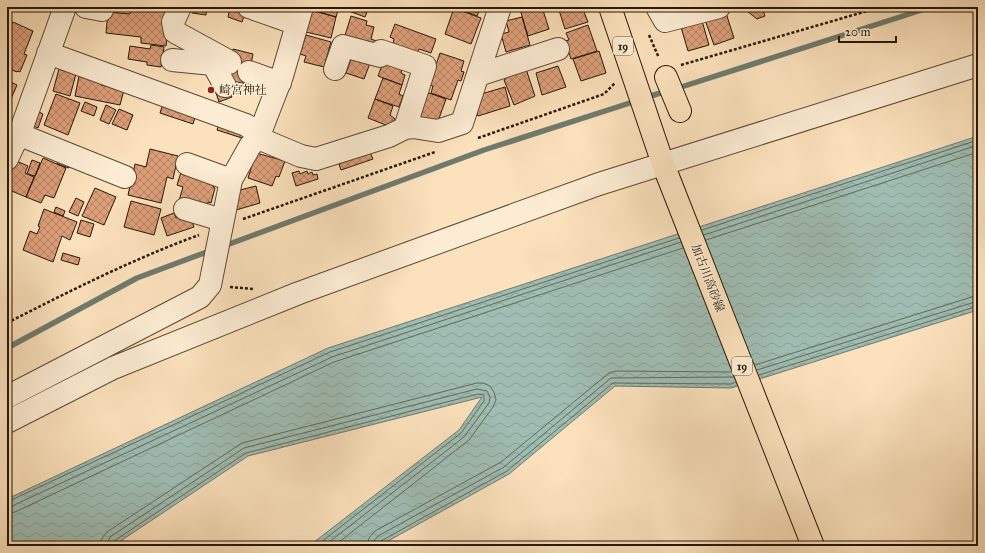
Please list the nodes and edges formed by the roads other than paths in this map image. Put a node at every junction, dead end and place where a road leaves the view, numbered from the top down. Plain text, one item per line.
1 (65, 7) edge
2 (86, 7) edge
3 (103, 7) edge
4 (180, 7) edge
5 (249, 7) edge
6 (500, 7) edge
7 (610, 7) edge
8 (657, 7) edge
9 (719, 7) edge
10 (299, 16) edge
11 (558, 49) dead end
12 (48, 53) junction
13 (172, 60) dead end
14 (213, 64) junction
15 (978, 65) edge
16 (335, 69) dead end
17 (673, 71) road end
18 (249, 72) dead end
19 (478, 74) junction
20 (280, 83) junction
21 (225, 86) dead end
22 (680, 111) dead end
23 (405, 128) junction
24 (259, 136) junction
25 (11, 148) edge
26 (186, 164) dead end
27 (663, 164) junction
28 (125, 177) dead end
29 (231, 180) junction
30 (185, 209) dead end
31 (222, 223) junction
32 (7, 397) edge
33 (7, 422) edge
34 (813, 546) edge

1 - 12 street
2 - 3 street
4 - 14 street
5 - 10 street
6 - 19 street
7 - 27 main road, 加古川高砂線 / 19
8 - 9 street
10 - 20 street
11 - 19 street
12 - 24 street
12 - 25 street
13 - 14 street
14 - 21 street
15 - 27 street
16 - 23 street
17 - 22 main road
18 - 20 street
19 - 23 street
20 - 24 street
23 - 24 street
24 - 29 street
25 - 28 street
26 - 29 street
27 - 33 street
27 - 34 main road, 加古川高砂線 / 19
29 - 31 street
30 - 31 street
31 - 32 street

